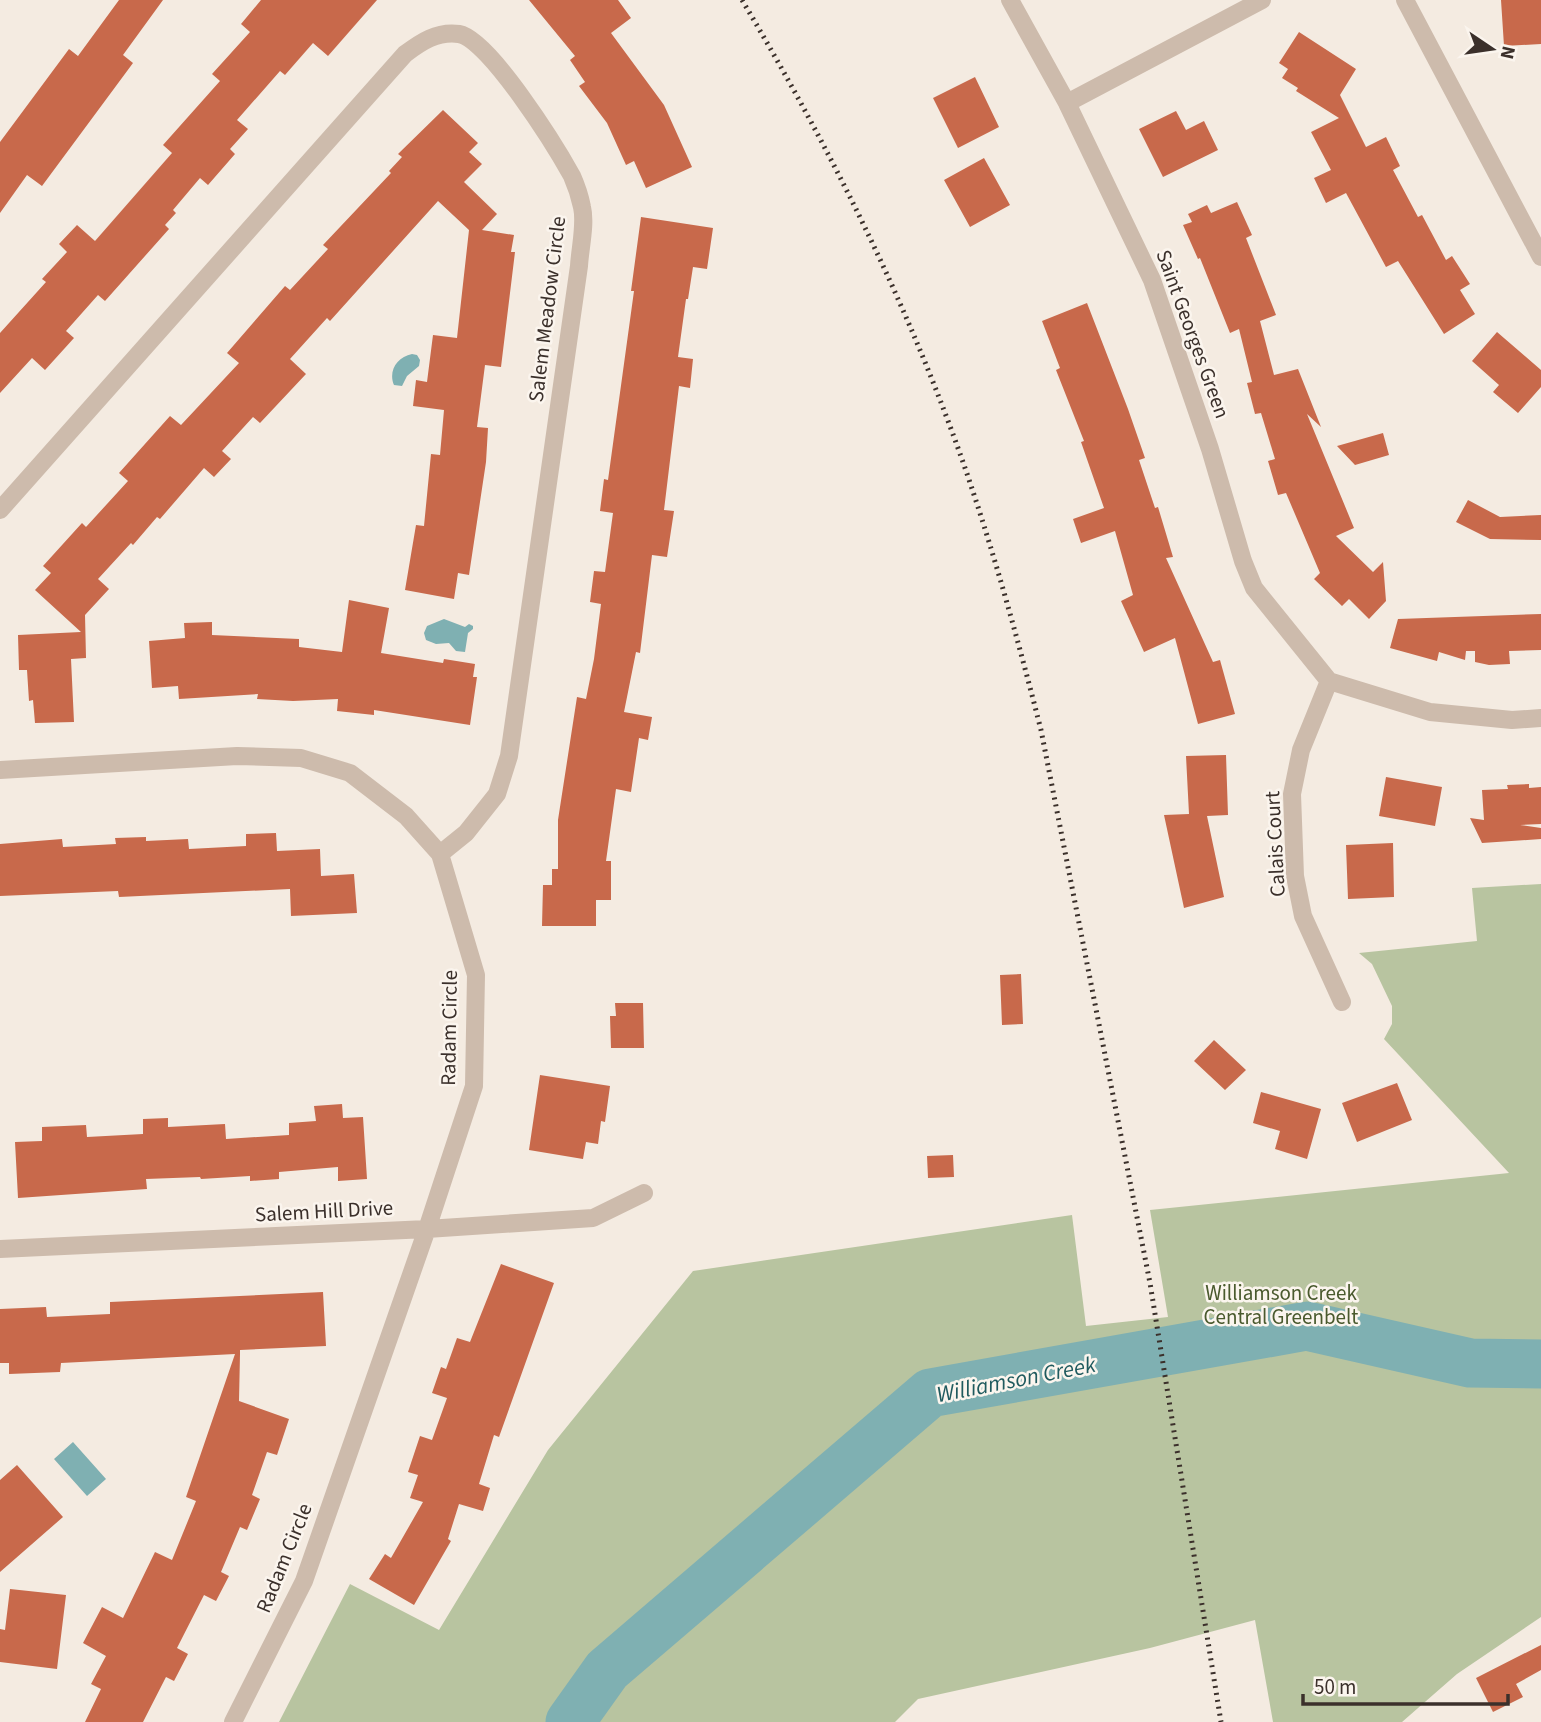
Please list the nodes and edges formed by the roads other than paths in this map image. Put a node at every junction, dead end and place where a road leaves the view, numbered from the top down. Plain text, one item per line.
1 (1010, 0) edge
2 (1262, 0) edge
3 (1405, 0) edge
4 (1067, 103) junction
5 (1541, 257) edge
6 (0, 510) edge
7 (1329, 681) junction
8 (1541, 718) edge
9 (0, 769) edge
10 (440, 854) junction
11 (1342, 1002) dead end
12 (644, 1193) dead end
13 (427, 1229) junction
14 (0, 1249) edge
15 (233, 1722) edge

1 - 4 street, Saint Georges Green
2 - 4 street
3 - 5 street
4 - 7 street, Saint Georges Green
6 - 10 street, Salem Meadow Circle
7 - 8 street
7 - 11 street, Calais Court
9 - 10 street, Radam Circle
10 - 13 street, Radam Circle
12 - 13 street, Salem Hill Drive
13 - 14 street, Salem Hill Drive
13 - 15 street, Radam Circle

